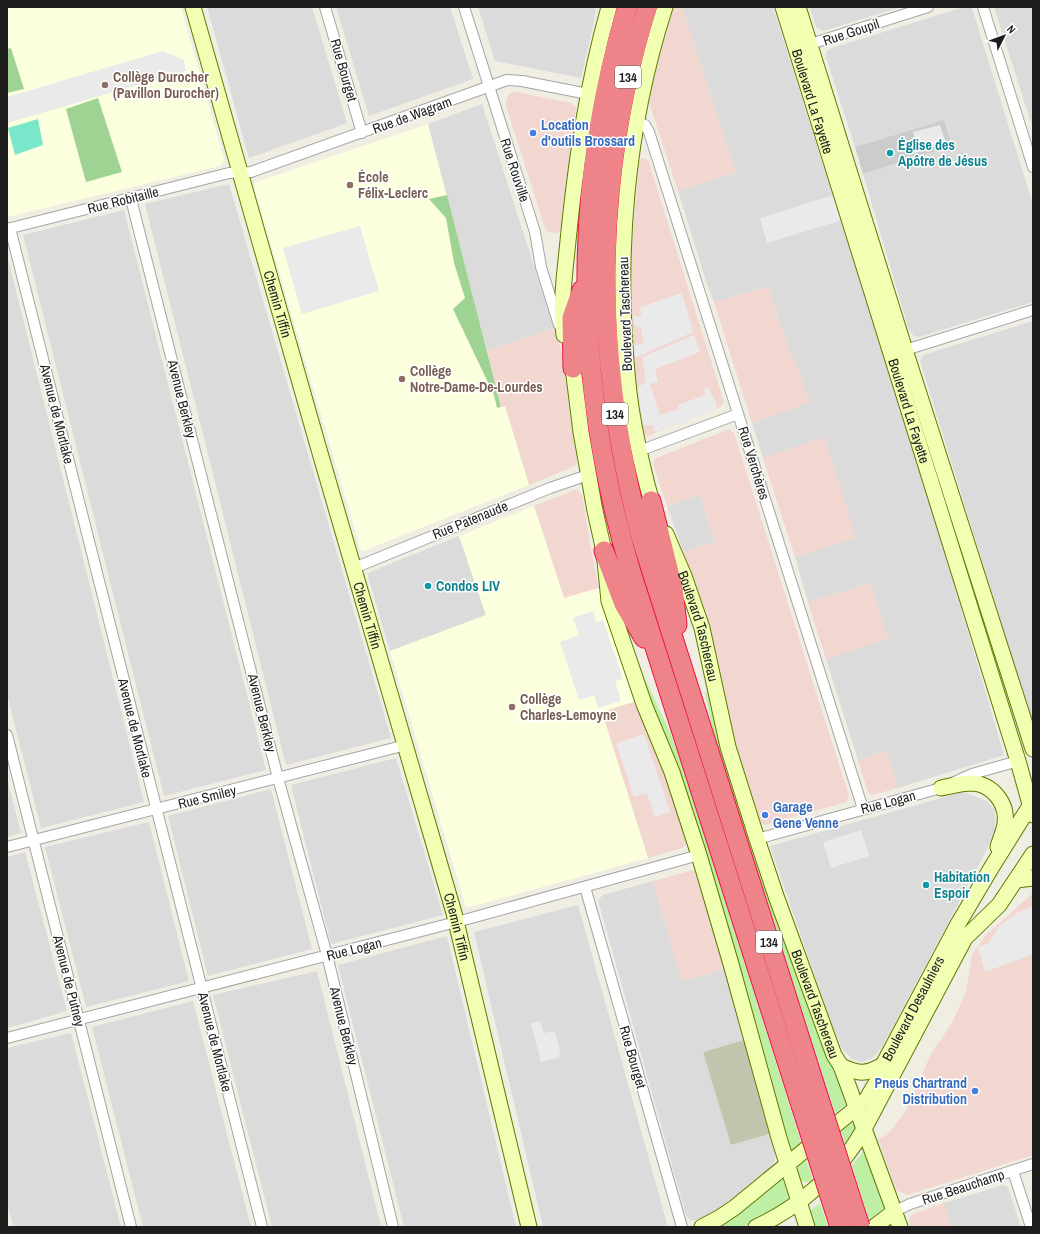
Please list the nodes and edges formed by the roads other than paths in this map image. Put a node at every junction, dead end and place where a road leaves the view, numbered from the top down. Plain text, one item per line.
1 (192, 7) edge
2 (325, 7) edge
3 (464, 7) edge
4 (609, 7) edge
5 (627, 7) edge
6 (647, 7) edge
7 (665, 7) edge
8 (783, 7) edge
9 (798, 7) edge
10 (928, 7) edge
11 (983, 7) edge
12 (803, 47) junction
13 (488, 86) junction
14 (588, 94) junction
15 (637, 122) junction
16 (362, 133) junction
17 (1033, 167) edge
18 (239, 172) junction
19 (131, 199) junction
20 (9, 229) edge
21 (586, 278) junction
22 (1033, 310) edge
23 (564, 334) junction
24 (898, 353) junction
25 (573, 368) junction
26 (738, 414) junction
27 (639, 451) junction
28 (588, 475) junction
29 (651, 501) junction
30 (604, 551) junction
31 (354, 568) junction
32 (662, 669) junction
33 (682, 670) junction
34 (7, 735) edge
35 (1032, 744) edge
36 (406, 745) junction
37 (1018, 761) junction
38 (278, 778) junction
39 (941, 788) junction
40 (1032, 807) edge
41 (156, 809) junction
42 (863, 809) junction
43 (757, 839) junction
44 (34, 840) junction
45 (7, 847) edge
46 (1033, 854) edge
47 (699, 855) junction
48 (993, 865) junction
49 (1033, 878) edge
50 (1016, 880) junction
51 (585, 887) junction
52 (457, 922) junction
53 (327, 955) junction
54 (202, 988) junction
55 (78, 1020) junction
56 (7, 1038) edge
57 (883, 1065) junction
58 (841, 1066) junction
59 (856, 1107) junction
60 (864, 1129) junction
61 (787, 1164) junction
62 (1033, 1164) edge
63 (1013, 1170) junction
64 (799, 1201) junction
65 (895, 1211) junction
66 (131, 1227) edge
67 (262, 1227) edge
68 (393, 1227) edge
69 (529, 1227) edge
70 (682, 1227) edge
71 (702, 1227) edge
72 (756, 1227) edge
73 (807, 1227) edge
74 (840, 1227) edge
75 (860, 1227) edge
76 (874, 1227) edge
77 (900, 1227) edge
78 (1031, 1227) edge

1 - 18 street, Chemin Tiffin
2 - 16 street, Rue Bourget
3 - 13 street, Rue Rouville
4 - 14 street
5 - 21 highway, 134
6 - 33 highway, Boulevard Taschereau / 134
7 - 15 street, Boulevard Taschereau
8 - 12 street, Boulevard La Fayette
9 - 12 street, Boulevard La Fayette
10 - 12 street, Rue Goupil
11 - 17 street
12 - 24 street, Boulevard La Fayette
13 - 14 street, Rue de Wagram
13 - 16 street, Rue de Wagram
13 - 23 street, Rue Rouville
14 - 23 street
15 - 26 street, Rue Verchères
15 - 27 street, Boulevard Taschereau
16 - 18 street, Rue de Wagram
18 - 19 street, Rue Robitaille
18 - 31 street, Chemin Tiffin
19 - 20 street, Rue Robitaille
19 - 38 street, Avenue Berkley
20 - 41 street, Avenue de Mortlake
21 - 25 highway
21 - 32 highway, 134
22 - 24 street
23 - 25 street
24 - 35 street, Boulevard La Fayette
24 - 37 street, Boulevard La Fayette
25 - 28 street
26 - 27 street
26 - 42 street, Rue Verchères
27 - 29 street, Boulevard Taschereau
28 - 30 street
28 - 31 street, Rue Patenaude
29 - 33 highway
29 - 43 street, Boulevard Taschereau
30 - 32 highway
30 - 47 street
31 - 36 street, Chemin Tiffin
32 - 74 highway, 134, bridge
33 - 75 highway, Boulevard Taschereau / 134, bridge
34 - 44 street, Avenue de Putney
36 - 38 street, Rue Smiley
36 - 52 street, Chemin Tiffin
37 - 39 street, Rue Logan
37 - 40 street, Boulevard La Fayette
38 - 41 street, Rue Smiley
38 - 53 street, Avenue Berkley
39 - 42 street, Rue Logan
39 - 48 street
40 - 48 street, Boulevard Desaulniers
41 - 44 street, Rue Smiley
41 - 54 street, Avenue de Mortlake
42 - 43 street, Rue Logan
43 - 58 street, Boulevard Taschereau
44 - 45 street, Rue Smiley
44 - 55 street, Avenue de Putney
46 - 50 street, Boulevard Desaulniers
47 - 51 street, Rue Logan
47 - 61 street
48 - 57 street, Boulevard Desaulniers
49 - 50 street
50 - 60 street, Boulevard Desaulniers
51 - 52 street, Rue Logan
51 - 70 street, Rue Bourget
52 - 53 street, Rue Logan
52 - 69 street, Chemin Tiffin
53 - 54 street, Rue Logan
53 - 68 street, Avenue Berkley
54 - 55 street, Rue Logan
54 - 67 street, Avenue de Mortlake
55 - 56 street, Rue Logan
55 - 66 street, Avenue de Putney
57 - 58 street
57 - 59 street, Boulevard Desaulniers
58 - 59 street, Boulevard Taschereau
59 - 60 street, Boulevard Taschereau
59 - 61 street, Boulevard Desaulniers
60 - 64 street, Boulevard Desaulniers
60 - 65 street, Boulevard Taschereau
61 - 64 street
61 - 71 street, Boulevard Desaulniers
62 - 63 street, Rue Beauchamp
63 - 65 street, Rue Beauchamp
63 - 78 street
64 - 72 street, Boulevard Desaulniers
64 - 73 street
65 - 76 street
65 - 77 street, Boulevard Taschereau

